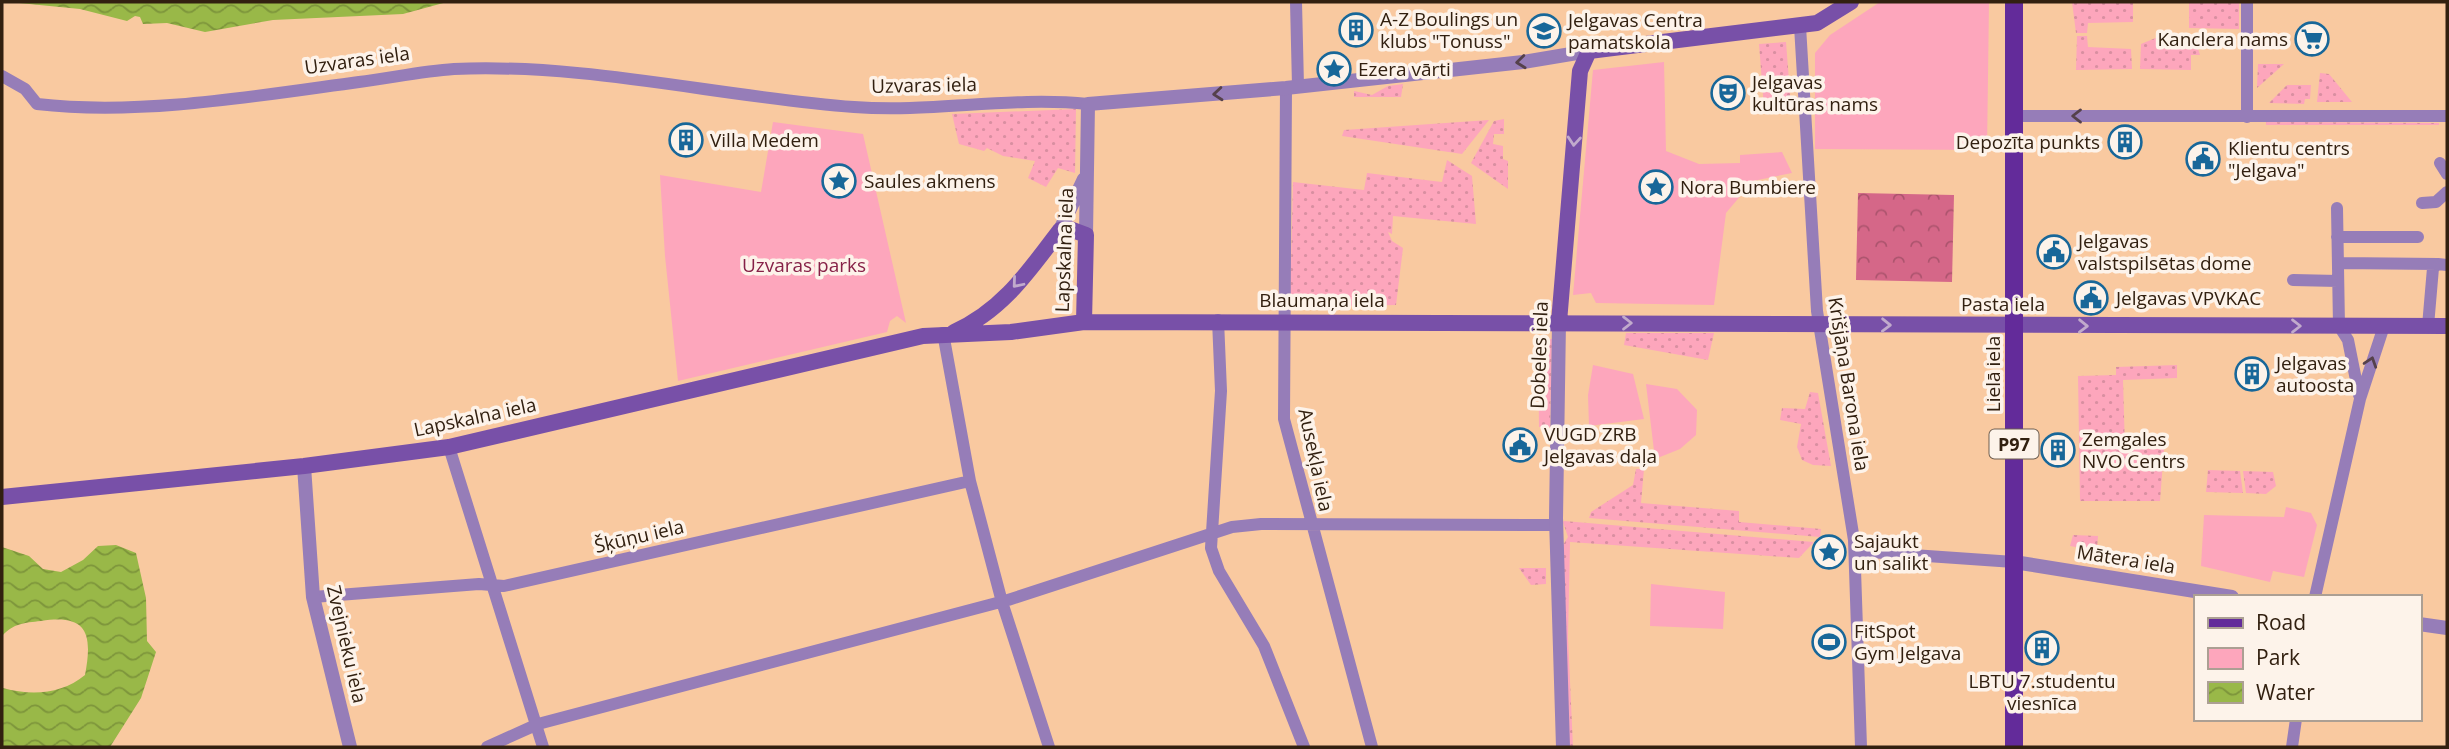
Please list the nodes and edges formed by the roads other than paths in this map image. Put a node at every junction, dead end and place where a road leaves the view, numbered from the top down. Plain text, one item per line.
1 (1296, 2) edge
2 (1851, 2) edge
3 (2014, 2) edge
4 (2248, 2) edge
5 (1800, 26) junction
6 (1589, 51) junction
7 (2, 76) edge
8 (1292, 87) junction
9 (1088, 104) junction
10 (2014, 116) junction
11 (2447, 116) edge
12 (2246, 117) junction
13 (1087, 172) junction
14 (2447, 192) edge
15 (2422, 203) dead end
16 (2337, 208) dead end
17 (1060, 230) junction
18 (1086, 235) junction
19 (2337, 237) junction
20 (2418, 237) dead end
21 (2338, 263) junction
22 (2442, 264) edge
23 (2293, 280) dead end
24 (2338, 281) junction
25 (1218, 320) junction
26 (1084, 321) junction
27 (1282, 321) junction
28 (1559, 322) junction
29 (1818, 323) junction
30 (2014, 325) junction
31 (2339, 326) junction
32 (2385, 326) junction
33 (2428, 326) junction
34 (2447, 326) edge
35 (946, 334) junction
36 (2360, 399) junction
37 (449, 447) junction
38 (304, 466) junction
39 (970, 481) junction
40 (2, 497) edge
41 (1310, 524) junction
42 (1556, 525) junction
43 (1211, 534) junction
44 (1855, 551) junction
45 (2014, 562) junction
46 (493, 584) junction
47 (2220, 595) edge
48 (2315, 595) edge
49 (313, 597) junction
50 (1002, 602) junction
51 (2421, 624) edge
52 (2447, 628) edge
53 (2296, 721) edge
54 (538, 724) junction
55 (350, 747) edge
56 (486, 747) edge
57 (543, 747) edge
58 (1049, 747) edge
59 (1304, 747) edge
60 (1372, 747) edge
61 (1563, 747) edge
62 (1861, 747) edge
63 (2014, 747) edge
64 (2292, 747) edge

1 - 8 street, Ausekļa iela
2 - 5 main road, Uzvaras iela
3 - 10 main road, Lielā iela / P97
4 - 12 street
5 - 6 main road, Uzvaras iela
5 - 29 street, Krišjāņa Barona iela
6 -> 8 street, Uzvaras iela
6 -> 28 main road, Dobeles iela
7 - 9 street, Uzvaras iela
8 -> 9 street, Uzvaras iela
8 - 27 street, Ausekļa iela
9 - 13 street, Lapskalna iela
12 -> 10 street
10 - 30 main road, Lielā iela / P97
11 - 12 street
13 - 17 street, Lapskalna iela
13 - 18 street, Lapskalna iela
14 - 15 street
16 - 19 street
17 - 18 main road
17 -> 35 main road, Lapskalna iela
18 - 26 main road, Lapskalna iela
19 - 20 street
19 - 21 street
21 - 22 street
21 - 24 street
22 - 33 street
23 - 24 street
24 - 31 street
25 - 26 main road, Blaumaņa iela
25 - 27 main road, Blaumaņa iela
25 - 43 street
26 - 35 main road, Lapskalna iela
27 - 28 main road, Blaumaņa iela
27 - 41 street, Ausekļa iela
28 -> 29 main road, Pasta iela
28 - 42 street, Dobeles iela
29 -> 30 main road, Pasta iela
29 - 44 street, Krišjāņa Barona iela
30 -> 31 main road, Pasta iela
30 - 45 main road, Lielā iela / P97
31 - 32 main road, Pasta iela
31 - 36 street
32 - 33 main road, Pasta iela
36 -> 32 street
33 - 34 main road, Pasta iela
35 - 37 main road, Lapskalna iela
35 - 39 street
36 - 48 street
37 - 38 main road, Lapskalna iela
37 - 46 street
38 - 40 main road, Lapskalna iela
38 - 49 street, Zvejnieku iela
39 - 46 street, Šķūņu iela
39 - 50 street
41 - 42 street
41 - 43 street
41 - 60 street, Ausekļa iela
42 - 61 street, Dobeles iela
43 - 50 street
43 - 59 street
44 - 45 street
44 - 62 street, Krišjāņa Barona iela
45 - 47 street, Mātera iela
45 - 63 main road, Lielā iela / P97
46 - 49 street, Šķūņu iela
46 - 54 street
49 - 55 street, Zvejnieku iela
50 - 54 street
50 - 58 street
51 - 52 street
53 - 64 street
54 - 56 street
54 - 57 street

